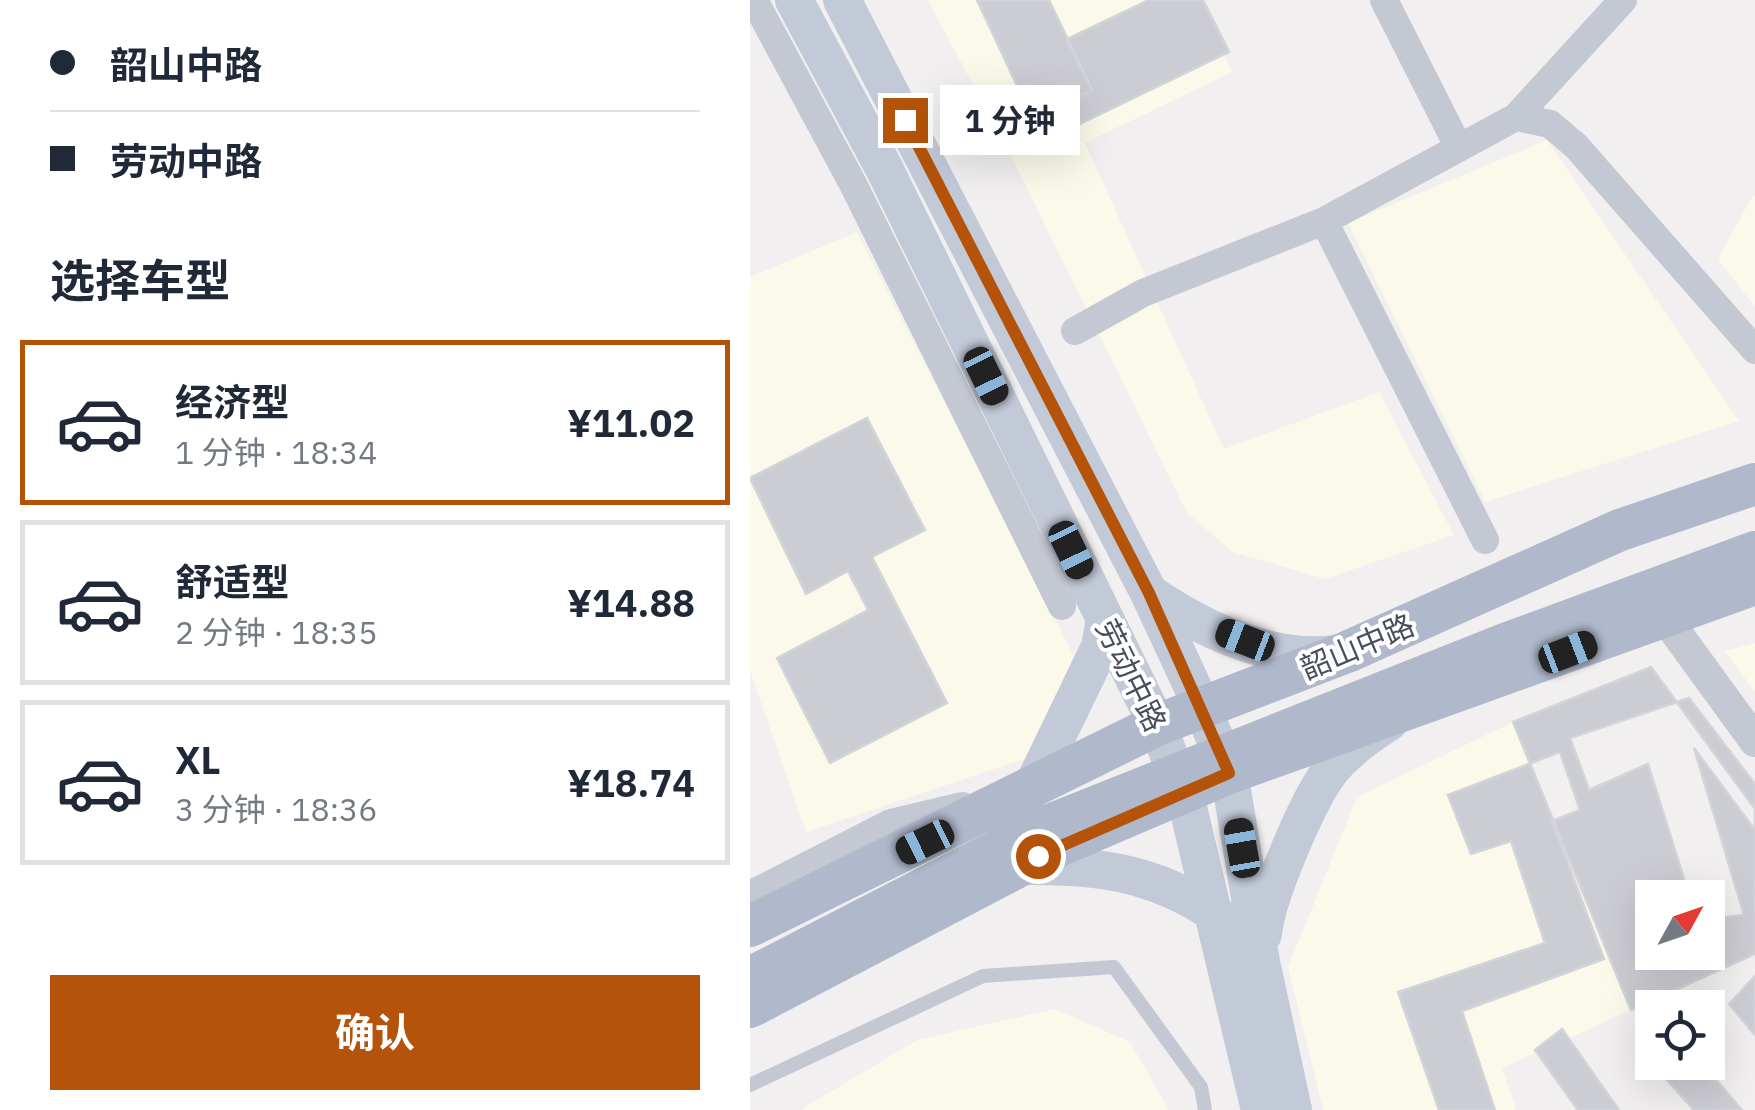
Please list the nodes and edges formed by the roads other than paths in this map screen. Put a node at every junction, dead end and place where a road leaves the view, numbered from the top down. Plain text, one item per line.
1 (754, 0) edge
2 (794, 0) edge
3 (1384, 0) edge
4 (1623, 0) edge
5 (845, 1) edge
6 (1516, 116) junction
7 (1459, 148) junction
8 (1324, 221) junction
9 (1075, 331) dead end
10 (1755, 350) edge
11 (1755, 484) edge
12 (1755, 534) edge
13 (1485, 540) dead end
14 (1755, 552) edge
15 (1755, 584) edge
16 (1149, 593) junction
17 (1062, 606) dead end
18 (1664, 616) junction
19 (1105, 619) junction
20 (1347, 652) junction
21 (1202, 706) junction
22 (1402, 712) junction
23 (1157, 725) junction
24 (1755, 741) edge
25 (1229, 773) junction
26 (1030, 792) junction
27 (1185, 795) junction
28 (1020, 866) junction
29 (750, 897) edge
30 (1217, 915) junction
31 (750, 926) edge
32 (750, 959) edge
33 (1261, 962) junction
34 (750, 978) edge
35 (750, 1007) edge
36 (750, 1085) edge
37 (1205, 1110) edge
38 (1260, 1110) edge
39 (1294, 1110) edge

1 - 17 street
2 - 19 main road, 劳动中路
3 - 7 street
4 - 6 street
5 - 16 main road, 劳动中路
6 - 7 street
6 - 10 street
7 - 8 street
8 - 9 street
8 - 13 street
11 - 20 main road, 韶山中路
12 - 32 main road, 韶山中路
14 - 34 main road, 韶山中路, bridge
15 - 18 main road
16 - 20 main road
16 - 21 main road, 劳动中路
18 - 22 main road
18 - 24 street
19 - 23 main road, 劳动中路
19 - 26 main road
20 - 21 main road, 韶山中路
21 - 23 main road, 韶山中路
21 - 25 main road, 劳动中路
22 - 25 main road
22 - 33 main road
23 - 26 main road, 韶山中路
23 - 27 main road, 劳动中路
25 - 27 main road
25 - 33 main road, 劳动中路
26 - 29 street
26 - 31 main road, 韶山中路
27 - 28 main road
27 - 30 main road, 劳动中路
28 - 30 main road
28 - 35 main road
30 - 38 main road, 劳动中路
33 - 39 main road, 劳动中路
36 - 37 lane

